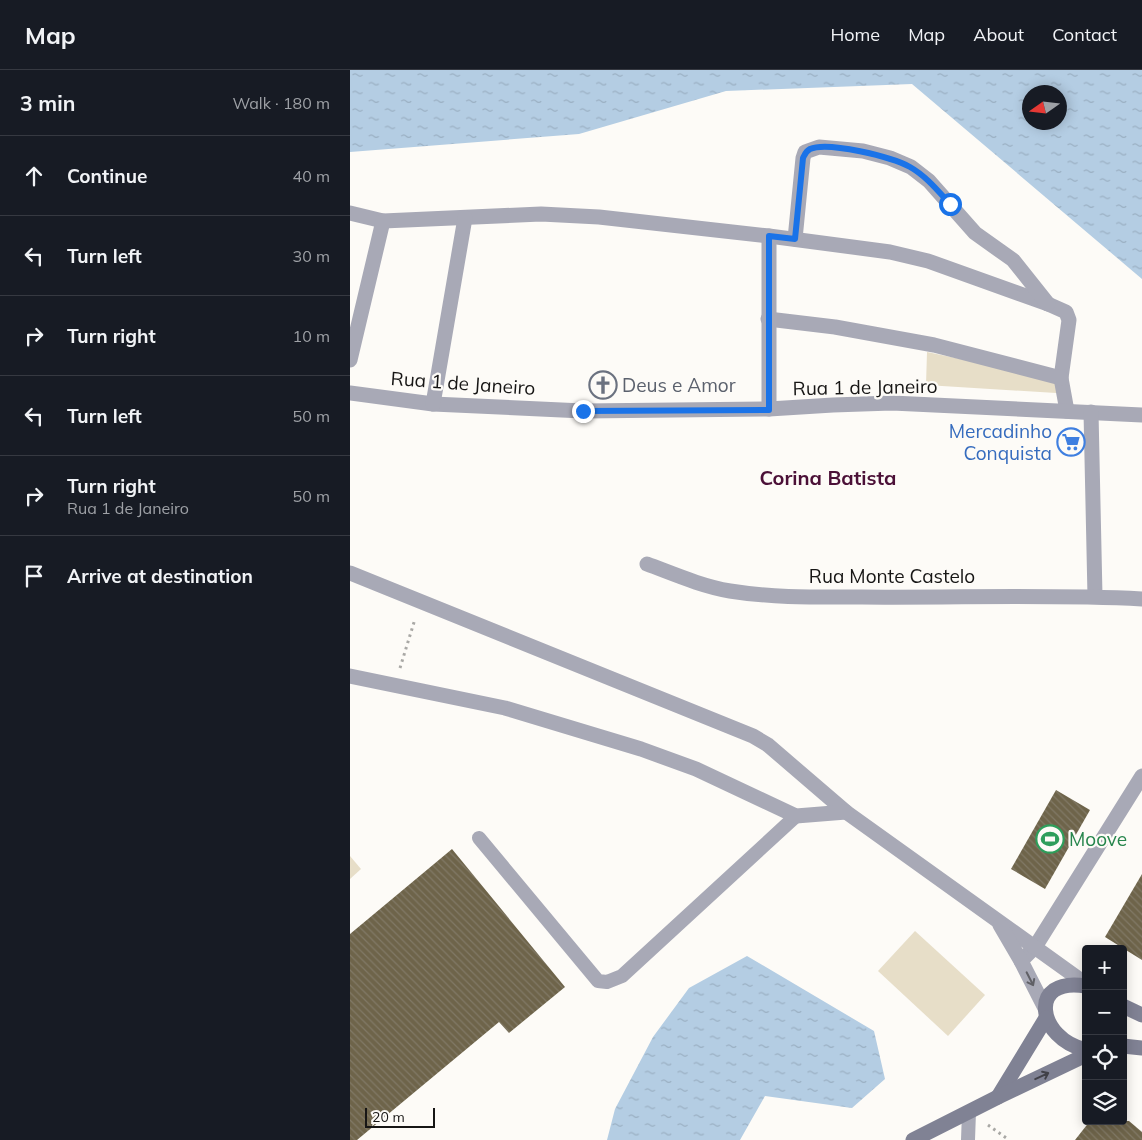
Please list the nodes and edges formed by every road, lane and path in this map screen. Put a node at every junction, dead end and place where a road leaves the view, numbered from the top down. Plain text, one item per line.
1 (350, 213) edge
2 (465, 218) junction
3 (383, 221) junction
4 (769, 236) junction
5 (795, 239) junction
6 (1048, 304) junction
7 (768, 319) junction
8 (350, 360) edge
9 (1062, 378) junction
10 (350, 393) edge
11 (433, 404) junction
12 (769, 410) junction
13 (1067, 411) junction
14 (1091, 412) junction
15 (1142, 415) edge
16 (647, 564) dead end
17 (350, 573) edge
18 (1095, 596) junction
19 (1142, 599) edge
20 (420, 602) junction
21 (350, 676) edge
22 (395, 685) junction
23 (1142, 776) edge
24 (846, 812) junction
25 (796, 816) junction
26 (479, 838) dead end
27 (998, 922) junction
28 (1035, 947) junction
29 (1021, 962) junction
30 (1082, 982) edge
31 (1082, 985) edge
32 (1127, 1008) edge
33 (1046, 1013) junction
34 (1142, 1015) edge
35 (1127, 1046) edge
36 (1142, 1048) edge
37 (1082, 1049) edge
38 (1082, 1057) edge
39 (998, 1096) junction
40 (969, 1112) junction
41 (913, 1140) edge
42 (968, 1140) edge

1 - 3 street
2 - 3 street
2 - 4 street
2 - 11 street
3 - 8 street
4 - 5 street
4 - 7 street
5 - 6 street
5 - 6 street
6 - 9 street
7 - 9 street
7 - 12 street
9 - 13 street
10 - 11 street, Rua 1 de Janeiro
11 - 12 street, Rua 1 de Janeiro
12 - 13 street, Rua 1 de Janeiro
13 - 14 street, Rua 1 de Janeiro
14 - 15 street, Rua 1 de Janeiro
14 - 18 street
16 - 18 street, Rua Monte Castelo
17 - 20 street
18 - 19 street, Rua Monte Castelo
20 - 22 path
20 - 24 street
21 - 22 street
22 - 25 street
23 - 28 street
24 - 25 street
24 - 27 street
25 - 26 lane
27 - 28 street
27 - 29 street
28 - 29 street
28 - 30 street
29 -> 33 street
31 - 33 main road
32 - 34 main road
33 - 37 main road
33 - 39 main road
35 - 36 main road
39 -> 38 main road
39 - 40 main road
40 - 41 main road
40 - 42 lane

